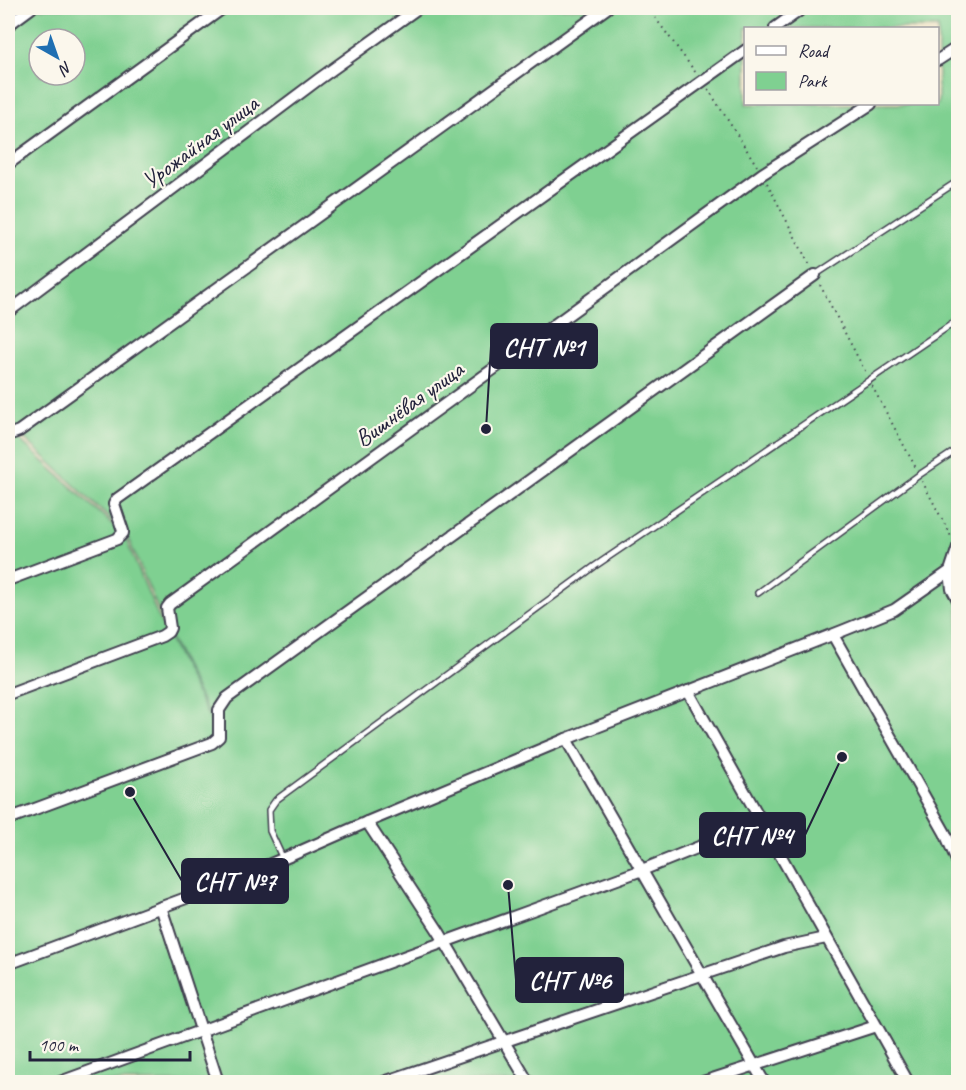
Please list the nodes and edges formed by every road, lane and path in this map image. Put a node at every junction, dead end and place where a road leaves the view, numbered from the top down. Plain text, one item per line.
1 (31, 8) edge
2 (223, 8) edge
3 (418, 8) edge
4 (607, 8) edge
5 (803, 8) edge
6 (8, 25) edge
7 (776, 27) edge
8 (958, 47) edge
9 (744, 51) edge
10 (939, 59) edge
11 (869, 105) edge
12 (8, 164) edge
13 (958, 181) edge
14 (815, 275) joint
15 (8, 312) edge
16 (958, 320) edge
17 (8, 435) edge
18 (958, 449) edge
19 (958, 547) edge
20 (950, 571) junction
21 (8, 580) edge
22 (758, 593) dead end
23 (958, 600) edge
24 (833, 635) junction
25 (688, 691) junction
26 (8, 694) edge
27 (566, 739) junction
28 (8, 819) edge
29 (367, 822) junction
30 (762, 822) junction
31 (283, 859) junction
32 (958, 863) edge
33 (642, 870) junction
34 (161, 907) junction
35 (826, 938) junction
36 (445, 942) junction
37 (8, 964) edge
38 (702, 974) junction
39 (876, 1026) junction
40 (201, 1031) junction
41 (503, 1041) junction
42 (754, 1066) junction
43 (60, 1083) edge
44 (218, 1083) edge
45 (384, 1083) edge
46 (528, 1083) edge
47 (703, 1083) edge
48 (764, 1083) edge
49 (908, 1083) edge

1 - 6 street
2 - 12 street
3 - 15 street, Урожайная улица
4 - 17 street
5 - 7 street
8 - 10 street
9 - 21 street
11 - 26 street, Вишнёвая улица
13 - 14 lane
14 - 28 street
16 - 31 lane
18 - 22 lane
19 - 20 street
20 - 23 street
20 - 24 street
24 - 25 street
24 - 32 street
25 - 27 street
25 - 30 street
27 - 29 street
27 - 33 street
29 - 31 street
29 - 36 street
30 - 33 street
30 - 35 street
31 - 34 street
33 - 36 street
33 - 38 street
34 - 37 street
34 - 40 street
35 - 38 street
35 - 39 street
36 - 40 street
36 - 41 street
38 - 41 street
38 - 42 street
39 - 42 street
39 - 49 street
40 - 43 street
40 - 44 street
41 - 45 street
41 - 46 street
42 - 47 street
42 - 48 street

